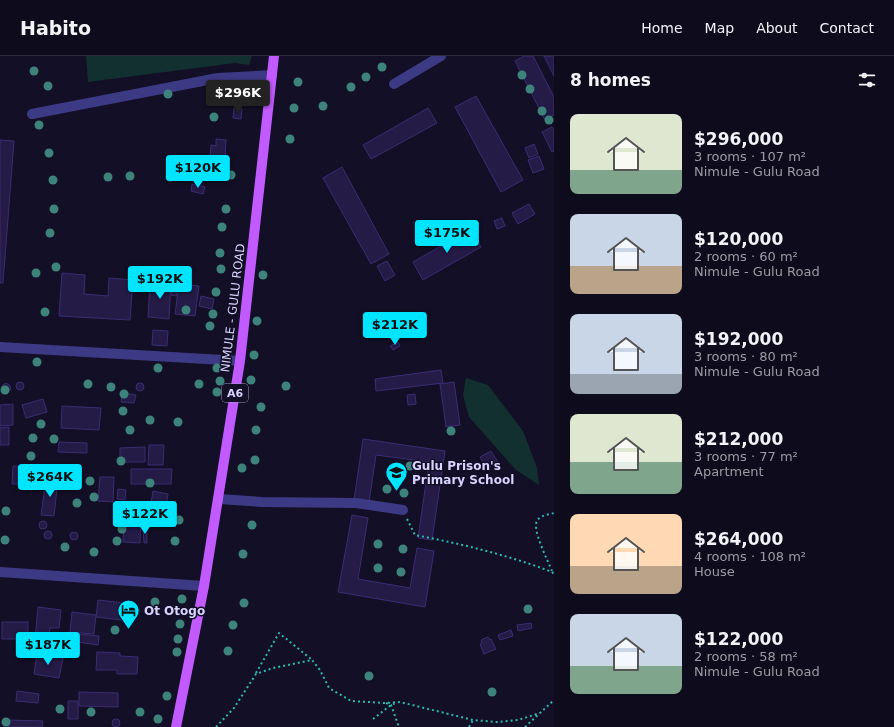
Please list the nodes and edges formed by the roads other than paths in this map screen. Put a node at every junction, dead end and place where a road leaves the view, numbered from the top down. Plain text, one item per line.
1 (274, 56) edge
2 (441, 56) edge
3 (272, 75) junction
4 (394, 84) dead end
5 (32, 114) dead end
6 (0, 347) edge
7 (240, 361) junction
8 (219, 499) junction
9 (403, 510) road end
10 (0, 572) edge
11 (204, 586) junction
12 (176, 727) edge

1 - 3 main road, NIMULE - GULU ROAD / A6
2 - 4 street
3 - 5 street
3 - 7 main road, NIMULE - GULU ROAD / A6
6 - 7 street
7 - 8 main road, NIMULE - GULU ROAD / A6
8 - 9 street
8 - 11 main road, NIMULE - GULU ROAD / A6
10 - 11 street
11 - 12 main road, NIMULE - GULU ROAD / A6

